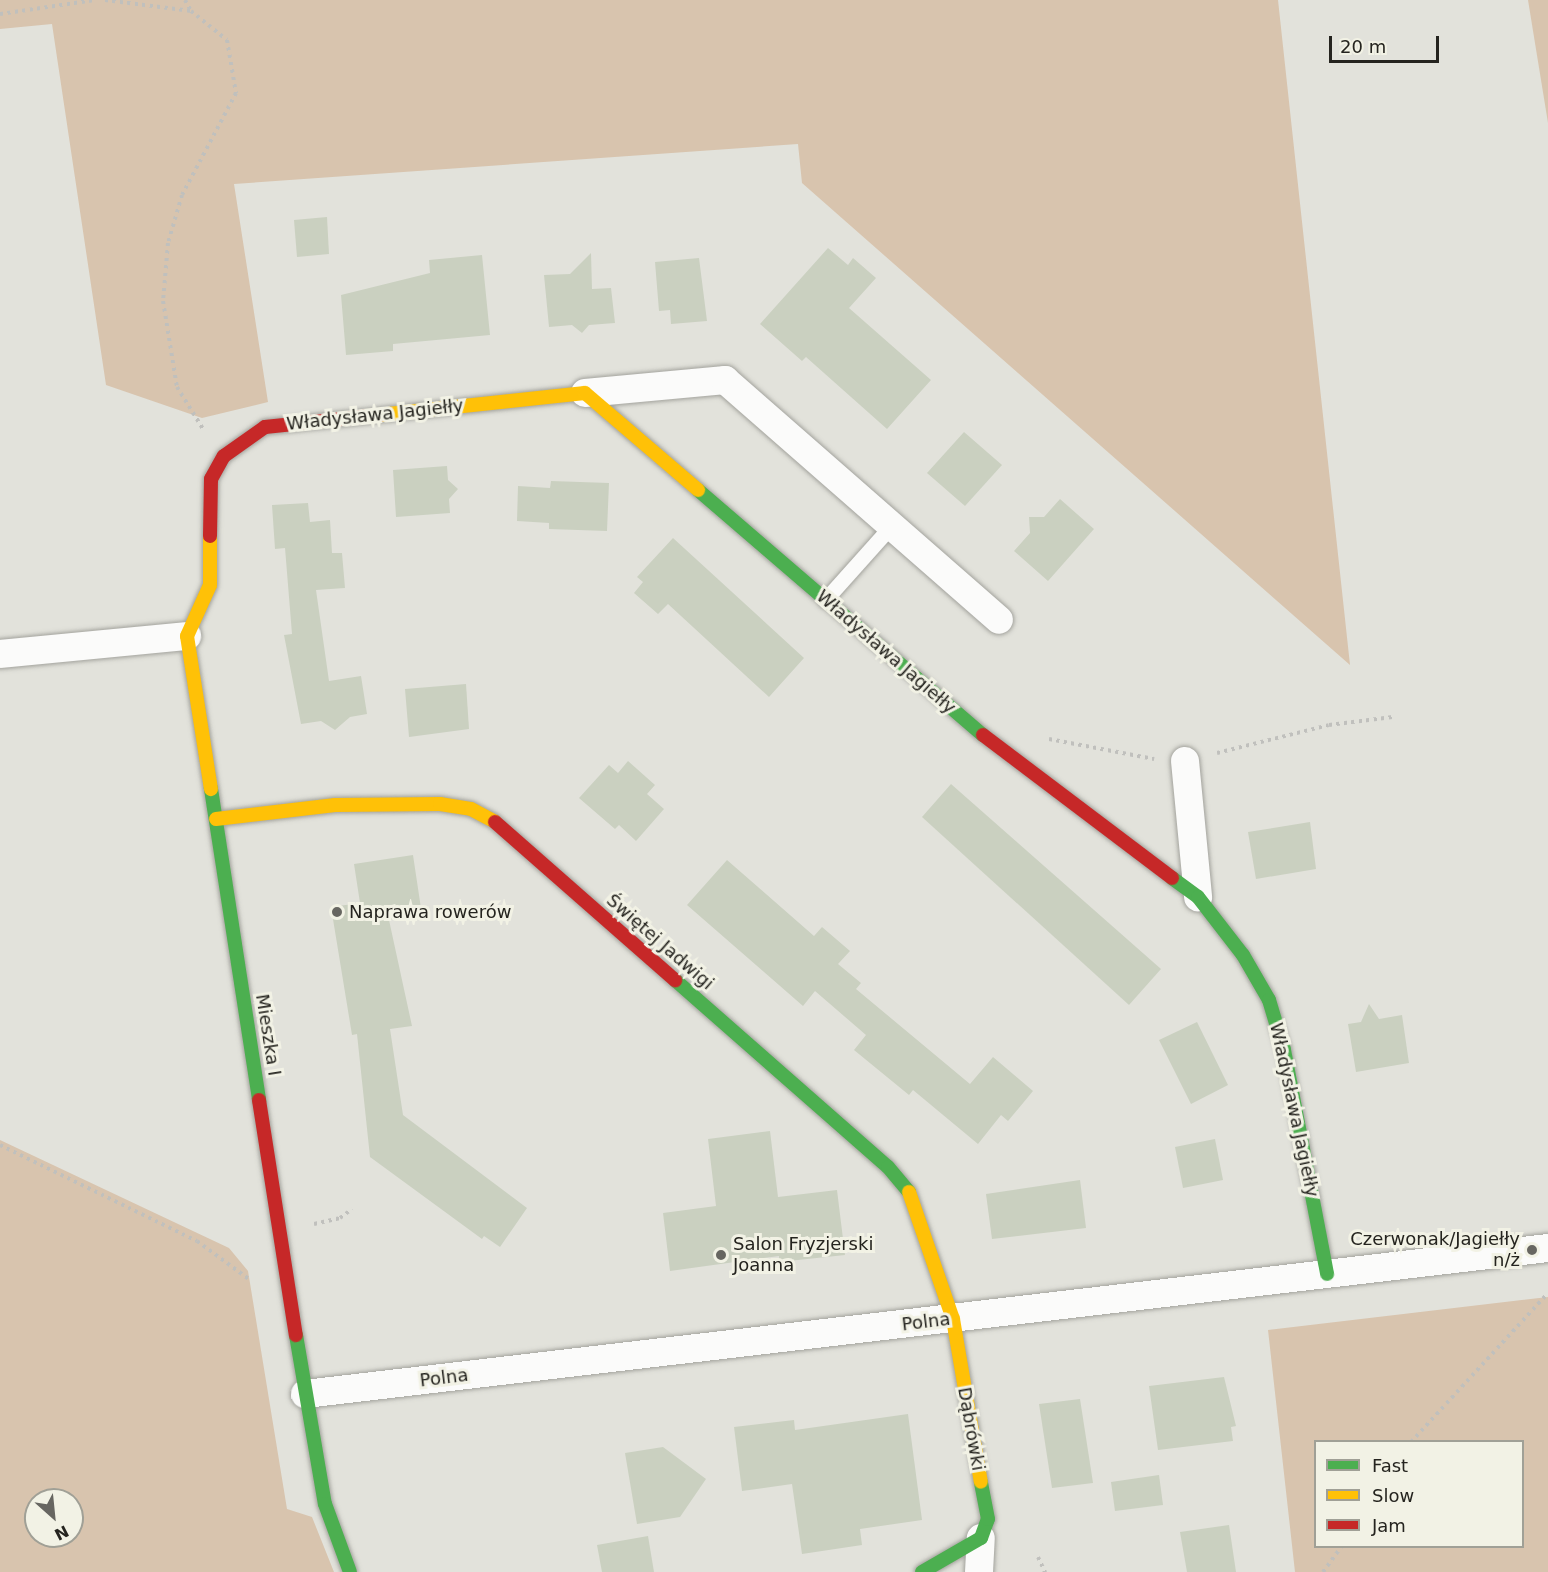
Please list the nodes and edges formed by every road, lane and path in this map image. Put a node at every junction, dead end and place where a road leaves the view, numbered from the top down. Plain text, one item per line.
1 (95, 0) edge
2 (105, 0) edge
3 (185, 0) edge
4 (191, 11) junction
5 (0, 14) edge
6 (585, 393) junction
7 (224, 456) junction
8 (892, 525) junction
9 (825, 600) junction
10 (999, 620) dead end
11 (188, 636) junction
12 (0, 654) edge
13 (1185, 761) dead end
14 (216, 819) junction
15 (1198, 897) junction
16 (0, 1144) edge
17 (1548, 1248) edge
18 (1327, 1274) junction
19 (256, 1284) dead end
20 (1548, 1293) edge
21 (953, 1319) junction
22 (305, 1394) junction
23 (1413, 1440) edge
24 (981, 1538) junction
25 (1341, 1548) edge
26 (1038, 1557) dead end
27 (350, 1572) edge
28 (922, 1572) edge
29 (979, 1572) edge
30 (1044, 1572) edge
31 (1323, 1572) edge

1 - 5 path
2 - 4 path
3 - 4 path
4 - 7 path
6 - 7 street, Władysława Jagiełły
6 - 8 street, Władysława Jagiełły
6 - 9 street, Władysława Jagiełły
7 - 11 street, Władysława Jagiełły
8 - 9 lane
8 - 10 street, Władysława Jagiełły
9 - 15 street, Władysława Jagiełły
11 - 12 street
11 - 14 street, Mieszka I
13 - 15 street
14 - 21 street, Świętej Jadwigi
14 - 22 street, Mieszka I
15 - 18 street, Władysława Jagiełły
16 - 19 path
17 - 18 street, Polna
18 - 21 street, Polna
20 - 23 path
21 - 22 street, Polna
21 - 24 street, Dąbrówki
22 - 27 street, Mieszka I
24 - 28 street
24 - 29 street, Dąbrówki
25 - 31 path
26 - 30 path

